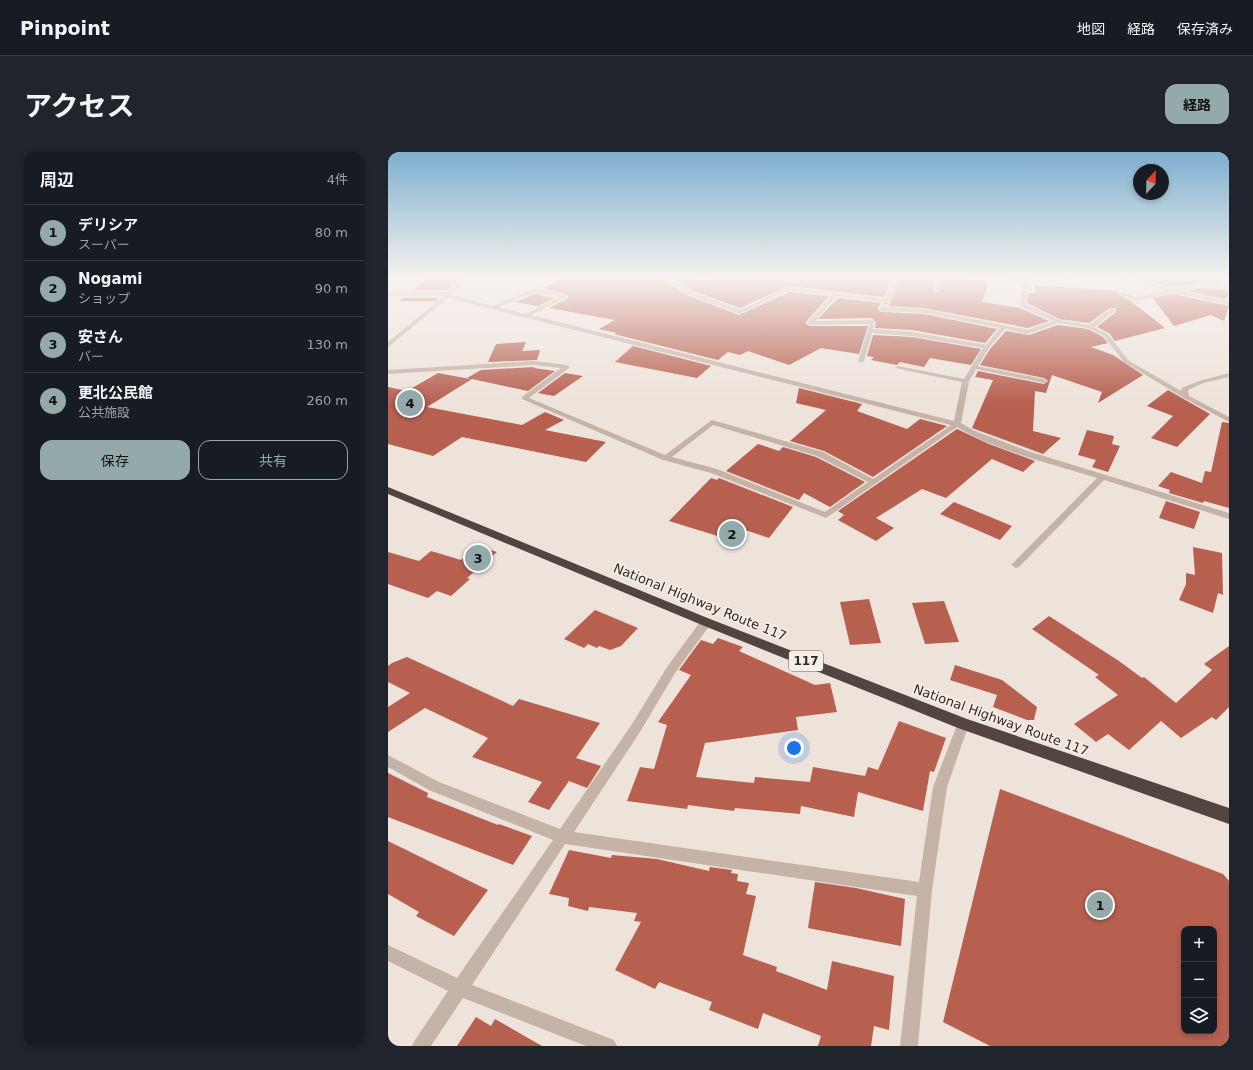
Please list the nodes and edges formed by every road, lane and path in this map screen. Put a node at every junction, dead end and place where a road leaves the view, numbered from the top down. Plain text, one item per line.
1 (418, 320) edge
2 (539, 320) edge
3 (813, 320) edge
4 (965, 320) edge
5 (1055, 320) edge
6 (1100, 320) edge
7 (1058, 321) junction
8 (872, 322) joint
9 (1004, 327) junction
10 (1090, 327) junction
11 (870, 331) junction
12 (388, 345) edge
13 (987, 347) junction
14 (861, 360) dead end
15 (974, 367) junction
16 (898, 368) dead end
17 (388, 372) edge
18 (1229, 375) edge
19 (966, 381) junction
20 (1044, 381) dead end
21 (1186, 397) junction
22 (1229, 420) edge
23 (957, 424) junction
24 (666, 458) junction
25 (1102, 477) junction
26 (873, 482) junction
27 (388, 490) edge
28 (1229, 516) edge
29 (1016, 565) dead end
30 (706, 622) junction
31 (963, 724) junction
32 (388, 761) edge
33 (1229, 816) edge
34 (563, 837) junction
35 (925, 890) junction
36 (388, 953) edge
37 (459, 988) junction
38 (421, 1046) edge
39 (608, 1046) edge
40 (910, 1046) edge

1 - 12 street
2 - 23 street
3 - 8 street
4 - 9 street
5 - 7 street
6 - 10 street
7 - 9 street
7 - 10 street
8 - 11 street
9 - 13 street
10 - 21 street
11 - 13 street
11 - 14 street
13 - 15 street
15 - 19 street
15 - 20 street
16 - 19 street
17 - 24 street
18 - 21 street
19 - 23 street
21 - 22 street
23 - 25 street
23 - 26 street
24 - 26 street
24 - 26 street
25 - 28 street
25 - 29 street
27 - 30 highway, National Highway Route 117 / 117
30 - 31 highway, National Highway Route 117 / 117
30 - 34 street
31 - 33 highway, National Highway Route 117 / 117
31 - 35 street
32 - 34 street
34 - 35 street
34 - 37 street
35 - 40 street
36 - 37 street
37 - 38 street
37 - 39 street

